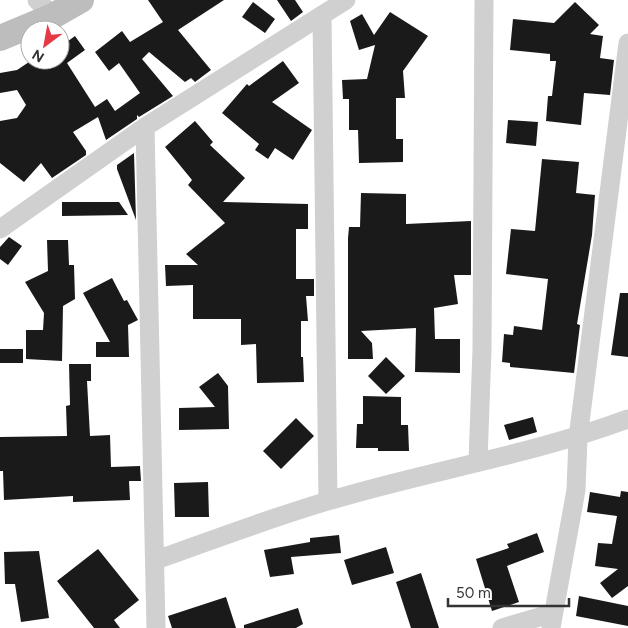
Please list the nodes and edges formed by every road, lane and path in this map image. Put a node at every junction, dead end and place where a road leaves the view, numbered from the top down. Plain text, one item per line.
1 (81, 0) edge
2 (346, 0) edge
3 (484, 0) edge
4 (45, 8) edge
5 (322, 16) junction
6 (0, 38) edge
7 (628, 43) edge
8 (145, 127) junction
9 (0, 229) edge
10 (628, 419) edge
11 (578, 438) junction
12 (478, 461) junction
13 (328, 501) junction
14 (156, 560) junction
15 (552, 621) edge
16 (156, 628) edge
17 (502, 628) edge

1 - 4 street
2 - 5 street
3 - 12 street
4 - 6 street
5 - 8 street
5 - 13 street
7 - 11 street
8 - 9 street
8 - 14 street
10 - 11 street
11 - 12 street
11 - 15 street
12 - 13 street
13 - 14 street
14 - 16 street
15 - 17 street

